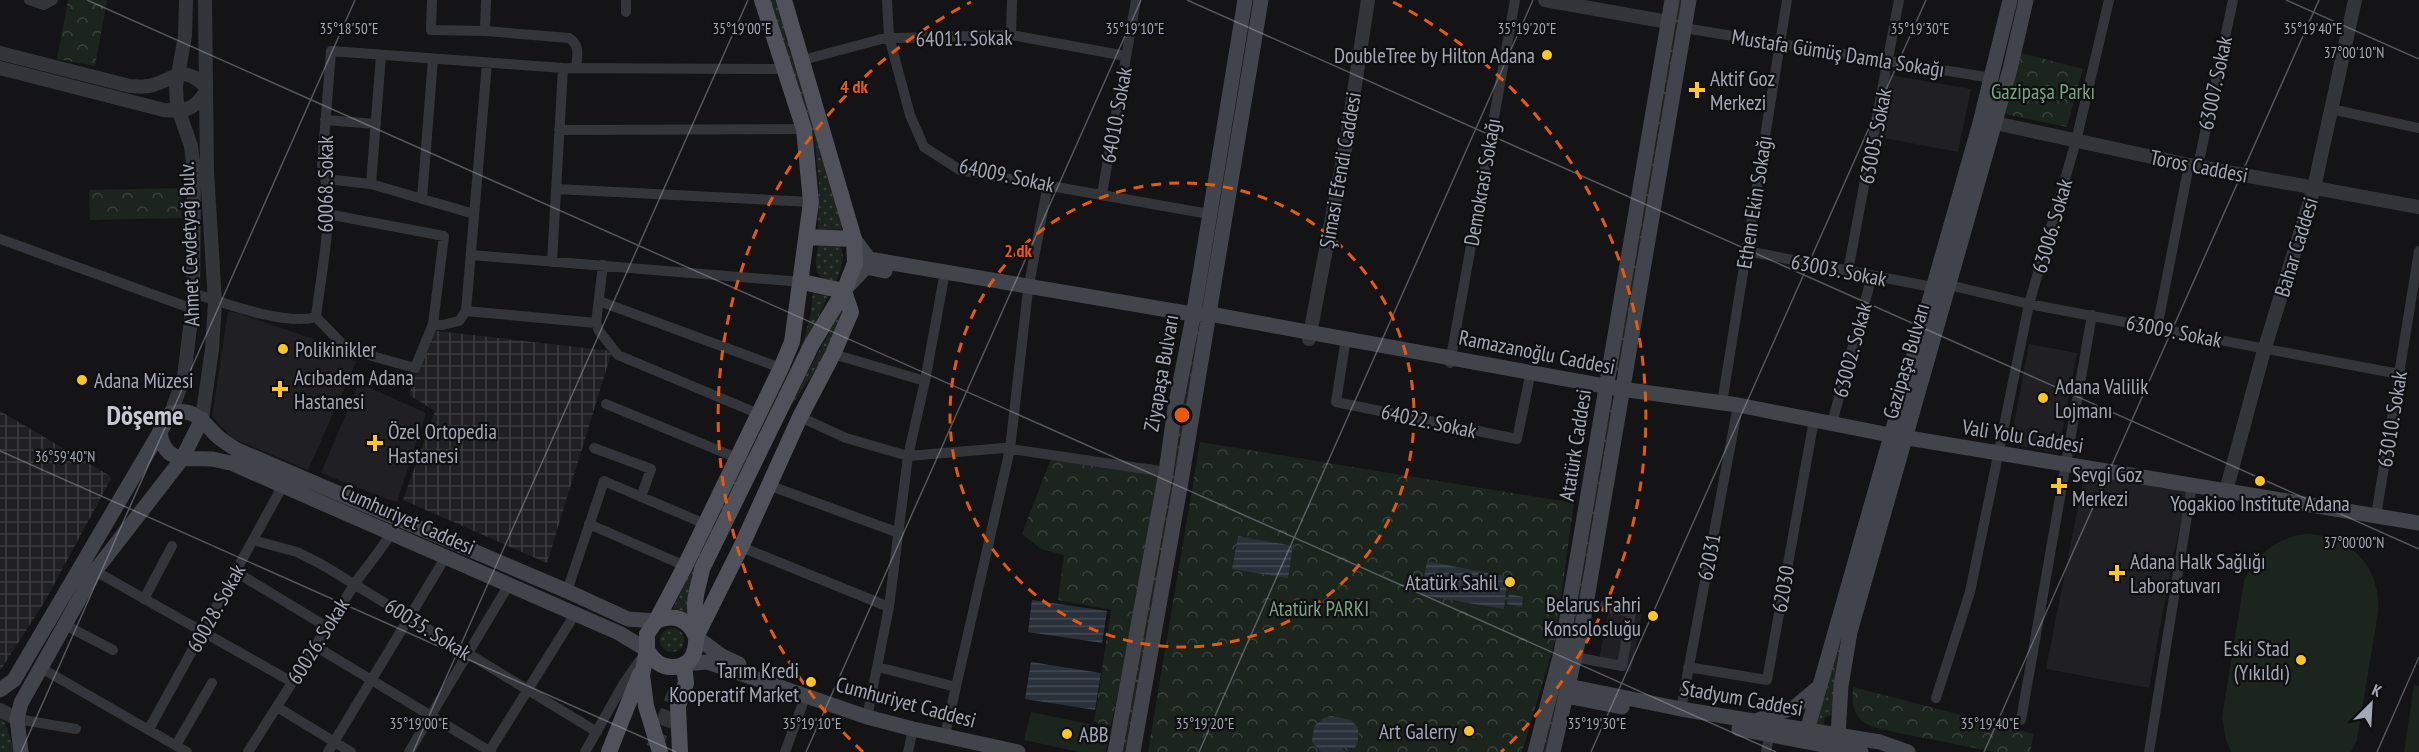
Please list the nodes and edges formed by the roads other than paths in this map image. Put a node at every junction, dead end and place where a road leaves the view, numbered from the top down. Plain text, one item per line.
1 (29, 0) edge
2 (53, 0) edge
3 (186, 0) edge
4 (205, 0) edge
5 (432, 0) edge
6 (486, 0) edge
7 (626, 0) edge
8 (762, 0) edge
9 (784, 0) edge
10 (887, 0) edge
11 (1012, 0) edge
12 (1136, 0) edge
13 (1245, 0) edge
14 (1262, 0) edge
15 (1368, 0) edge
16 (1515, 0) edge
17 (1545, 0) edge
18 (1672, 0) edge
19 (1689, 0) edge
20 (1787, 0) edge
21 (1899, 0) edge
22 (2010, 0) edge
23 (2026, 0) edge
24 (2109, 0) edge
25 (2233, 0) edge
26 (2355, 0) edge
27 (626, 12) dead end
28 (1668, 22) junction
29 (1684, 28) junction
30 (485, 31) junction
31 (1011, 35) junction
32 (889, 37) junction
33 (1780, 43) junction
34 (0, 53) edge
35 (381, 55) junction
36 (1126, 56) junction
37 (433, 59) junction
38 (803, 60) junction
39 (1889, 61) junction
40 (487, 63) junction
41 (0, 68) edge
42 (562, 68) junction
43 (576, 68) junction
44 (784, 69) junction
45 (177, 74) junction
46 (1992, 78) junction
47 (205, 89) junction
48 (2331, 109) junction
49 (178, 111) junction
50 (326, 120) junction
51 (1987, 123) junction
52 (376, 124) junction
53 (2419, 128) edge
54 (804, 129) junction
55 (559, 130) junction
56 (2076, 141) junction
57 (2193, 166) junction
58 (326, 180) junction
59 (371, 184) junction
60 (1047, 184) junction
61 (2314, 188) junction
62 (556, 189) junction
63 (1102, 194) junction
64 (422, 199) junction
65 (812, 202) junction
66 (2419, 207) edge
67 (327, 214) junction
68 (474, 214) junction
69 (1209, 214) junction
70 (807, 237) junction
71 (0, 239) edge
72 (854, 239) junction
73 (1747, 251) junction
74 (2419, 251) edge
75 (471, 255) junction
76 (552, 262) junction
77 (603, 265) junction
78 (1848, 271) junction
79 (944, 276) junction
80 (1872, 276) junction
81 (802, 282) junction
82 (1949, 285) junction
83 (1932, 287) junction
84 (1028, 290) junction
85 (844, 291) junction
86 (193, 293) junction
87 (215, 300) junction
88 (599, 301) junction
89 (2030, 304) junction
90 (192, 309) junction
91 (466, 311) junction
92 (2092, 315) junction
93 (316, 317) junction
94 (1200, 318) junction
95 (596, 323) junction
96 (433, 324) junction
97 (2157, 328) junction
98 (1310, 335) junction
99 (1346, 342) junction
100 (2264, 348) junction
101 (833, 354) junction
102 (1450, 360) junction
103 (781, 368) junction
104 (2399, 374) junction
105 (1531, 375) junction
106 (926, 381) junction
107 (1605, 388) junction
108 (1621, 389) junction
109 (1722, 403) junction
110 (606, 404) dead end
111 (1738, 405) junction
112 (171, 413) junction
113 (759, 414) junction
114 (800, 417) junction
115 (202, 419) junction
116 (1814, 420) junction
117 (1832, 423) junction
118 (160, 431) junction
119 (1890, 435) junction
120 (1906, 438) junction
121 (594, 448) dead end
122 (1010, 449) junction
123 (1999, 452) junction
124 (908, 456) junction
125 (737, 458) junction
126 (182, 459) junction
127 (2067, 464) junction
128 (1166, 472) junction
129 (768, 485) junction
130 (2192, 485) junction
131 (282, 487) junction
132 (2226, 491) junction
133 (641, 497) junction
134 (2376, 516) junction
135 (589, 524) junction
136 (705, 524) junction
137 (2419, 524) edge
138 (391, 533) junction
139 (899, 533) junction
140 (253, 540) junction
141 (172, 546) dead end
142 (741, 547) junction
143 (445, 558) junction
144 (685, 566) junction
145 (95, 572) junction
146 (236, 572) junction
147 (354, 585) junction
148 (508, 586) junction
149 (567, 591) junction
150 (714, 591) dead end
151 (144, 599) junction
152 (1586, 603) junction
153 (889, 607) junction
154 (575, 614) junction
155 (410, 616) junction
156 (656, 621) junction
157 (65, 625) junction
158 (327, 627) junction
159 (202, 633) junction
160 (696, 637) junction
161 (315, 646) junction
162 (113, 650) dead end
163 (647, 650) junction
164 (468, 654) junction
165 (1575, 657) junction
166 (684, 664) junction
167 (878, 667) junction
168 (1688, 667) junction
169 (41, 668) junction
170 (372, 680) junction
171 (292, 682) junction
172 (212, 683) dead end
173 (1820, 686) junction
174 (956, 687) junction
175 (784, 688) junction
176 (0, 690) edge
177 (528, 691) junction
178 (1567, 691) junction
179 (806, 695) junction
180 (1936, 698) dead end
181 (1840, 703) junction
182 (1, 706) edge
183 (277, 707) junction
184 (1680, 709) junction
185 (429, 715) junction
186 (867, 717) junction
187 (17, 719) junction
188 (2021, 720) dead end
189 (1754, 722) junction
190 (76, 729) dead end
191 (149, 729) junction
192 (913, 729) junction
193 (1770, 730) junction
194 (1807, 731) junction
195 (597, 732) junction
196 (945, 735) junction
197 (1838, 735) junction
198 (334, 742) junction
199 (176, 746) junction
200 (1879, 747) edge
201 (21, 752) edge
202 (187, 752) edge
203 (248, 752) edge
204 (328, 752) edge
205 (351, 752) edge
206 (409, 752) edge
207 (490, 752) edge
208 (585, 752) edge
209 (609, 752) edge
210 (660, 752) edge
211 (680, 752) edge
212 (785, 752) edge
213 (908, 752) edge
214 (1016, 752) edge
215 (1115, 752) edge
216 (1132, 752) edge
217 (1534, 752) edge
218 (1553, 752) edge
219 (1766, 752) edge
220 (1861, 752) edge
221 (1908, 752) edge
222 (2150, 752) edge

1 - 2 street
3 - 45 street, Ahmet Cevdetyağ Bulv.
4 - 47 street, Ahmet Cevdetyağ Bulv.
5 - 30 street
6 - 30 street
7 - 27 street
8 - 44 main road
9 - 38 main road
10 - 32 street, 64009. Sokak
11 - 31 street
12 - 36 street, 64010. Sokak
13 - 69 main road, Ziyapaşa Bulvarı
14 - 94 main road, Ziyapaşa Bulvarı
15 - 98 street, Şimasi Efendi Caddesi
16 - 102 street, Demokrasi Sokağı
17 - 28 street
18 - 28 main road, Atatürk Caddesi
19 - 29 main road, Atatürk Caddesi
20 - 33 street, Ethem Ekin Sokağı
21 - 39 street, 63005. Sokak
22 - 46 main road, Gazipaşa Bulvarı
23 - 51 main road, Gazipaşa Bulvarı
24 - 56 street, 63006. Sokak
25 - 57 street, 63007. Sokak
26 - 48 street, Bahar Caddesi
28 - 107 main road, Atatürk Caddesi
29 - 33 street, Mustafa Gümüş Damla Sokağı
29 - 108 main road, Atatürk Caddesi
30 - 43 street
31 - 32 street, 64011. Sokak
31 - 36 street, 64011. Sokak
32 - 38 street, 64011. Sokak
32 - 60 street, 64009. Sokak
33 - 39 street, Mustafa Gümüş Damla Sokağı
33 - 73 street, Ethem Ekin Sokağı
34 - 45 street
35 - 37 street
35 - 50 street, 60068. Sokak
35 - 52 street
36 - 63 street, 64010. Sokak
37 - 40 street
37 - 64 street
38 - 72 main road
39 - 46 street, Mustafa Gümüş Damla Sokağı
39 - 78 street, 63005. Sokak
40 - 42 street
40 - 68 street
41 - 49 street
42 - 43 street
42 - 55 street
43 - 44 street
44 - 54 main road
45 - 47 street
45 - 49 street, Ahmet Cevdetyağ Bulv.
46 - 51 main road, Gazipaşa Bulvarı
47 - 49 street
47 - 87 street, Ahmet Cevdetyağ Bulv.
48 - 53 street
48 - 61 street, Bahar Caddesi
49 - 86 street, Ahmet Cevdetyağ Bulv.
50 - 52 street
50 - 58 street, 60068. Sokak
51 - 56 street, Toros Caddesi
51 - 82 main road, Gazipaşa Bulvarı
51 - 83 main road, Gazipaşa Bulvarı
52 - 59 street
54 - 55 street
54 - 65 main road
55 - 62 street
56 - 57 street, Toros Caddesi
56 - 89 street, 63006. Sokak
57 - 61 street, Toros Caddesi
57 - 97 street, 63007. Sokak
58 - 59 street
58 - 67 street, 60068. Sokak
59 - 64 street
60 - 63 street, 64009. Sokak
60 - 84 street
61 - 66 street, Toros Caddesi
61 - 100 street, Bahar Caddesi
62 - 65 street
62 - 76 street
63 - 69 street, 64009. Sokak
64 - 68 street
65 - 70 main road
67 - 93 street, 60068. Sokak
67 - 96 street
68 - 75 street
69 - 94 main road, Ziyapaşa Bulvarı
70 - 72 main road
70 - 81 main road
71 - 90 street
72 - 79 main road, Ramazanoğlu Caddesi
72 - 85 main road
73 - 78 street, 63003. Sokak
73 - 109 street, Ethem Ekin Sokağı
74 - 104 street, 63010. Sokak
75 - 76 street
75 - 91 street
76 - 77 street
77 - 81 street
77 - 88 street
78 - 80 street, 63003. Sokak
79 - 84 main road, Ramazanoğlu Caddesi
79 - 85 main road, Ramazanoğlu Caddesi
79 - 106 street
80 - 83 street, 63003. Sokak
80 - 117 street, 63002. Sokak
81 - 85 main road
81 - 103 main road
82 - 89 street, 63009. Sokak
82 - 120 main road, Gazipaşa Bulvarı
83 - 119 main road, Gazipaşa Bulvarı
84 - 94 main road, Ramazanoğlu Caddesi
84 - 122 street
85 - 101 main road
85 - 160 main road
86 - 87 street
86 - 90 street, Ahmet Cevdetyağ Bulv.
87 - 93 street
87 - 115 street, Ahmet Cevdetyağ Bulv.
88 - 95 street
88 - 103 street
89 - 92 street, 63009. Sokak
89 - 123 street, 63006. Sokak
90 - 112 street, Ahmet Cevdetyağ Bulv.
91 - 95 street
91 - 96 street
92 - 97 street, 63009. Sokak
92 - 127 street
93 - 96 street
94 - 98 main road, Ramazanoğlu Caddesi
94 - 128 main road, Ziyapaşa Bulvarı
94 - 216 main road, Ziyapaşa Bulvarı
95 - 113 street
97 - 100 street, 63009. Sokak
98 - 99 main road, Ramazanoğlu Caddesi
99 - 102 main road, Ramazanoğlu Caddesi
99 - 105 street, 64022. Sokak
100 - 104 street, 63009. Sokak
100 - 132 street, Bahar Caddesi
101 - 106 street
101 - 114 main road
101 - 150 main road
102 - 105 main road, Ramazanoğlu Caddesi
103 - 113 main road
104 - 134 street, 63010. Sokak
105 - 107 main road, Ramazanoğlu Caddesi
106 - 124 street
107 - 108 main road, Ramazanoğlu Caddesi
107 - 217 main road, Atatürk Caddesi
108 - 109 main road, Vali Yolu Caddesi
108 - 152 main road, Atatürk Caddesi
109 - 111 main road, Vali Yolu Caddesi
110 - 125 street
111 - 116 main road, Vali Yolu Caddesi
111 - 168 street, 62031
112 - 115 main road
112 - 118 main road, Ahmet Cevdetyağ Bulv.
113 - 125 main road
114 - 124 street
114 - 129 main road
115 - 126 main road, Ahmet Cevdetyağ Bulv.
115 - 149 main road, Cumhuriyet Caddesi
116 - 117 main road, Vali Yolu Caddesi
116 - 168 street, 62030
117 - 119 main road, Vali Yolu Caddesi
118 - 126 main road
118 - 176 main road, Ahmet Cevdetyağ Bulv.
119 - 120 main road, Vali Yolu Caddesi
119 - 173 main road, Gazipaşa Bulvarı
120 - 123 main road, Vali Yolu Caddesi
120 - 181 main road, Gazipaşa Bulvarı
121 - 133 street
122 - 124 street
122 - 128 street
122 - 174 street
123 - 127 main road, Vali Yolu Caddesi
123 - 180 street, 63006. Sokak
124 - 139 street
125 - 136 main road
126 - 131 main road, Cumhuriyet Caddesi
126 - 145 main road, Ahmet Cevdetyağ Bulv.
127 - 130 main road, Vali Yolu Caddesi
127 - 188 street
128 - 215 main road, Ziyapaşa Bulvarı
129 - 139 street
129 - 142 main road
130 - 132 main road, Vali Yolu Caddesi
130 - 222 street
131 - 138 main road, Cumhuriyet Caddesi
131 - 140 street, 60028. Sokak
132 - 134 main road, Vali Yolu Caddesi
133 - 135 street
133 - 136 street
134 - 137 main road, Vali Yolu Caddesi
135 - 144 street
135 - 149 street
136 - 144 main road
138 - 143 main road, Cumhuriyet Caddesi
138 - 147 street, 60026. Sokak
139 - 153 street
140 - 146 street, 60028. Sokak
140 - 147 street, 60035. Sokak
141 - 151 street
142 - 153 street
142 - 160 main road
143 - 148 main road, Cumhuriyet Caddesi
143 - 155 street
144 - 156 main road
145 - 151 street
145 - 157 main road, Ahmet Cevdetyağ Bulv.
146 - 158 street
146 - 159 street, 60028. Sokak
147 - 155 street, 60035. Sokak
147 - 158 street, 60026. Sokak
148 - 154 main road, Cumhuriyet Caddesi
148 - 164 street
149 - 156 main road, Cumhuriyet Caddesi
151 - 159 street
152 - 165 main road, Atatürk Caddesi
152 - 165 street
153 - 167 street
154 - 163 main road, Cumhuriyet Caddesi
154 - 177 street
155 - 164 street, 60035. Sokak
155 - 170 street
156 - 160 main road
156 - 163 main road
157 - 162 street
157 - 169 main road, Ahmet Cevdetyağ Bulv.
158 - 161 street, 60026. Sokak
159 - 171 street
159 - 191 street, 60028. Sokak
160 - 166 main road
160 - 175 main road, Cumhuriyet Caddesi
161 - 170 street
161 - 171 street, 60026. Sokak
163 - 166 main road
163 - 195 street
163 - 209 main road
163 - 210 main road
164 - 177 street, 60035. Sokak
164 - 185 street
165 - 178 main road, Atatürk Caddesi
166 - 175 main road, Cumhuriyet Caddesi
166 - 211 main road
167 - 174 street
167 - 186 street
168 - 184 street, 62031
169 - 187 main road, Ahmet Cevdetyağ Bulv.
169 - 191 street
170 - 185 street
170 - 198 street
171 - 183 street, 60026. Sokak
172 - 199 street
173 - 189 main road
173 - 194 main road, Gazipaşa Bulvarı
174 - 196 street
175 - 179 main road, Cumhuriyet Caddesi
177 - 195 street, 60035. Sokak
177 - 207 street
178 - 184 main road, Stadyum Caddesi
178 - 193 main road
178 - 218 main road, Atatürk Caddesi
179 - 186 main road, Cumhuriyet Caddesi
179 - 212 street
181 - 197 main road, Gazipaşa Bulvarı
181 - 200 main road
182 - 187 street
183 - 198 street
183 - 203 street, 60026. Sokak
184 - 189 main road, Stadyum Caddesi
185 - 206 street
185 - 207 street
186 - 192 main road, Cumhuriyet Caddesi
187 - 190 street
187 - 201 main road
189 - 193 main road, Stadyum Caddesi
191 - 199 street
192 - 196 main road, Cumhuriyet Caddesi
192 - 213 street
193 - 194 main road, Stadyum Caddesi
193 - 219 street
193 - 220 main road
194 - 197 main road, Stadyum Caddesi
195 - 208 street
196 - 214 main road, Cumhuriyet Caddesi
197 - 200 main road, Stadyum Caddesi
198 - 204 street
198 - 205 street
199 - 202 street
200 - 221 main road, Stadyum Caddesi

